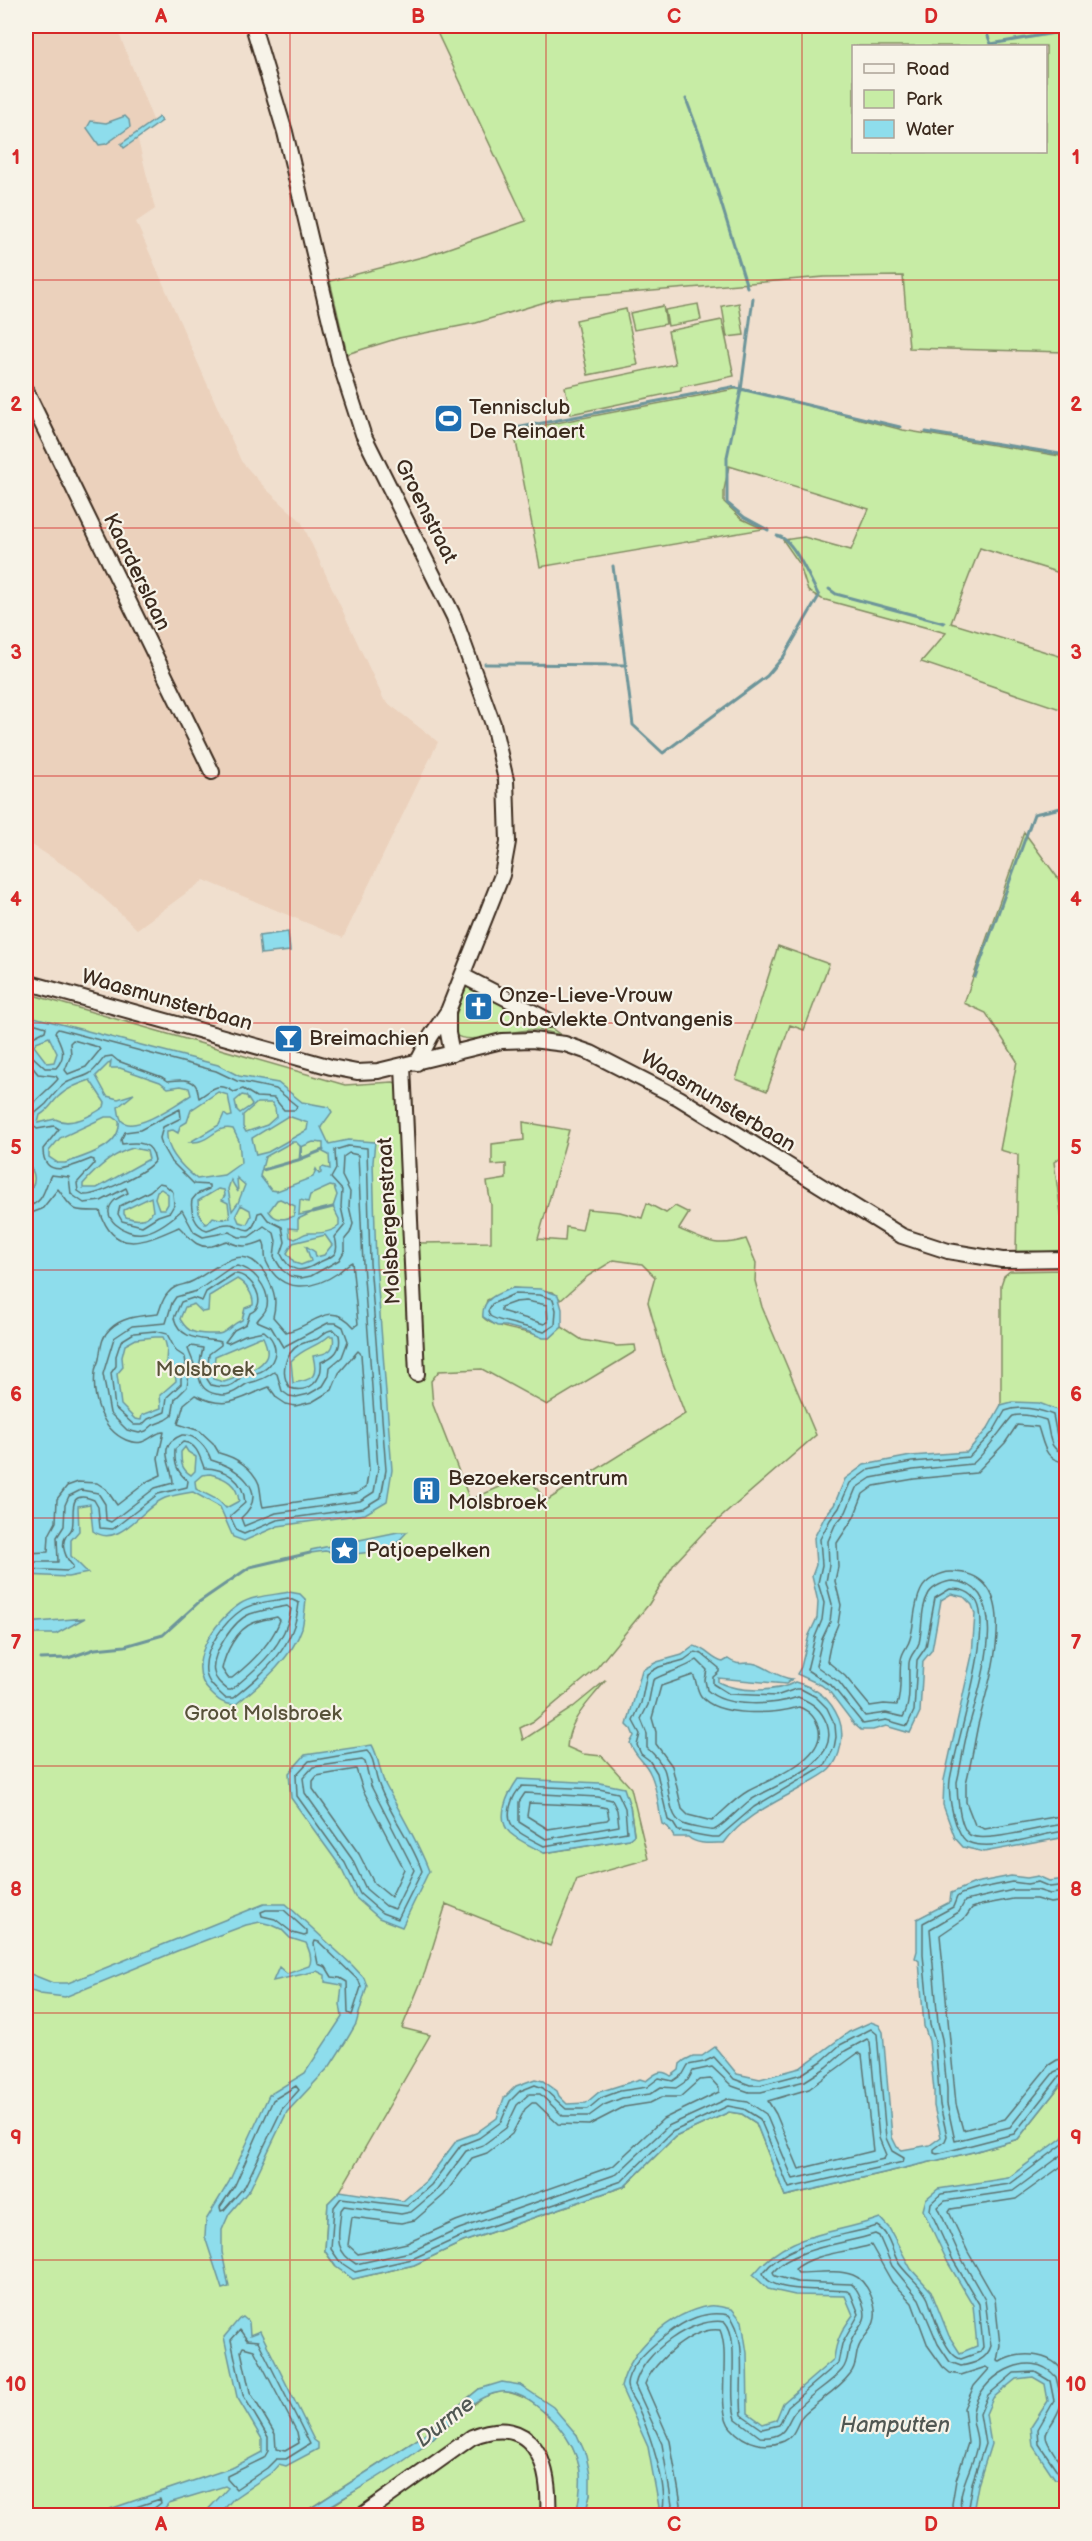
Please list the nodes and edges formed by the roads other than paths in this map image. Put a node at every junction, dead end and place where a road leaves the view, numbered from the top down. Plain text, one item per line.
1 (253, 26) edge
2 (26, 391) edge
3 (212, 772) dead end
4 (463, 976) junction
5 (26, 982) edge
6 (448, 1011) junction
7 (548, 1020) dead end
8 (452, 1054) junction
9 (417, 1063) junction
10 (403, 1066) junction
11 (1066, 1259) edge
12 (417, 1374) dead end
13 (361, 2516) edge
14 (548, 2516) edge

1 - 4 street, Groenstraat
2 - 3 street, Kaarderslaan
4 - 6 street, Groenstraat
4 - 7 street
5 - 10 street, Waasmunsterbaan
6 - 8 street, Groenstraat
6 - 9 street, Groenstraat
8 - 9 street, Waasmunsterbaan
8 - 11 street, Waasmunsterbaan
9 - 10 street, Waasmunsterbaan
10 - 12 street, Molsbergenstraat
13 - 14 street

